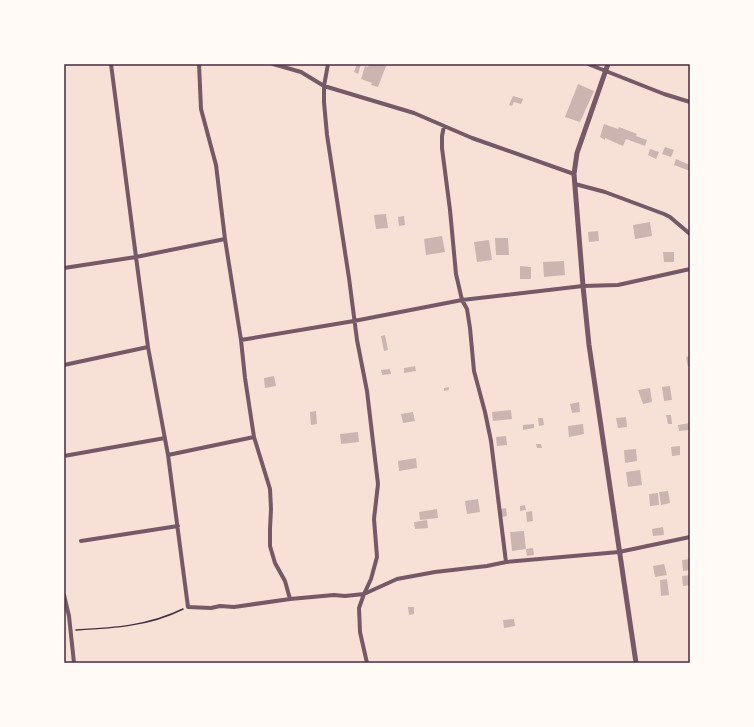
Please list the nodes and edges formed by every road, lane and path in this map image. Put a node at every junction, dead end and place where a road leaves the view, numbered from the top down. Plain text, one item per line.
1 (111, 64) edge
2 (199, 64) edge
3 (273, 64) edge
4 (328, 64) edge
5 (588, 64) edge
6 (608, 64) edge
7 (605, 71) junction
8 (324, 86) junction
9 (690, 102) edge
10 (444, 126) junction
11 (574, 174) junction
12 (575, 184) junction
13 (690, 234) edge
14 (225, 240) junction
15 (136, 257) junction
16 (64, 268) edge
17 (690, 269) edge
18 (583, 286) junction
19 (462, 300) junction
20 (354, 321) junction
21 (241, 340) junction
22 (148, 347) junction
23 (64, 365) edge
24 (254, 437) junction
25 (165, 438) junction
26 (168, 455) junction
27 (64, 456) edge
28 (178, 526) junction
29 (690, 538) edge
30 (81, 541) dead end
31 (619, 552) junction
32 (506, 562) junction
33 (364, 594) junction
34 (64, 595) edge
35 (290, 599) junction
36 (188, 607) junction
37 (70, 630) junction
38 (74, 663) edge
39 (367, 663) edge
40 (636, 663) edge

1 - 15 street
2 - 14 street
3 - 8 street
4 - 8 street
5 - 7 street
6 - 7 street
7 - 9 street
7 - 11 street
8 - 10 street
8 - 20 street
10 - 11 street
10 - 19 street
11 - 12 street
12 - 13 street
12 - 18 street
14 - 15 street
14 - 21 street
15 - 16 street
15 - 22 street
17 - 18 street
18 - 19 street
18 - 31 street
19 - 20 street
19 - 32 street
20 - 21 street
20 - 33 street
21 - 24 street
22 - 23 street
22 - 25 street
24 - 26 street
24 - 35 street
25 - 26 street
25 - 27 street
26 - 28 street
28 - 30 street
28 - 36 street
29 - 31 street
31 - 32 street
31 - 40 street
32 - 33 street
33 - 35 street
33 - 39 street
34 - 37 street
35 - 36 street
36 - 37 path
37 - 38 street

